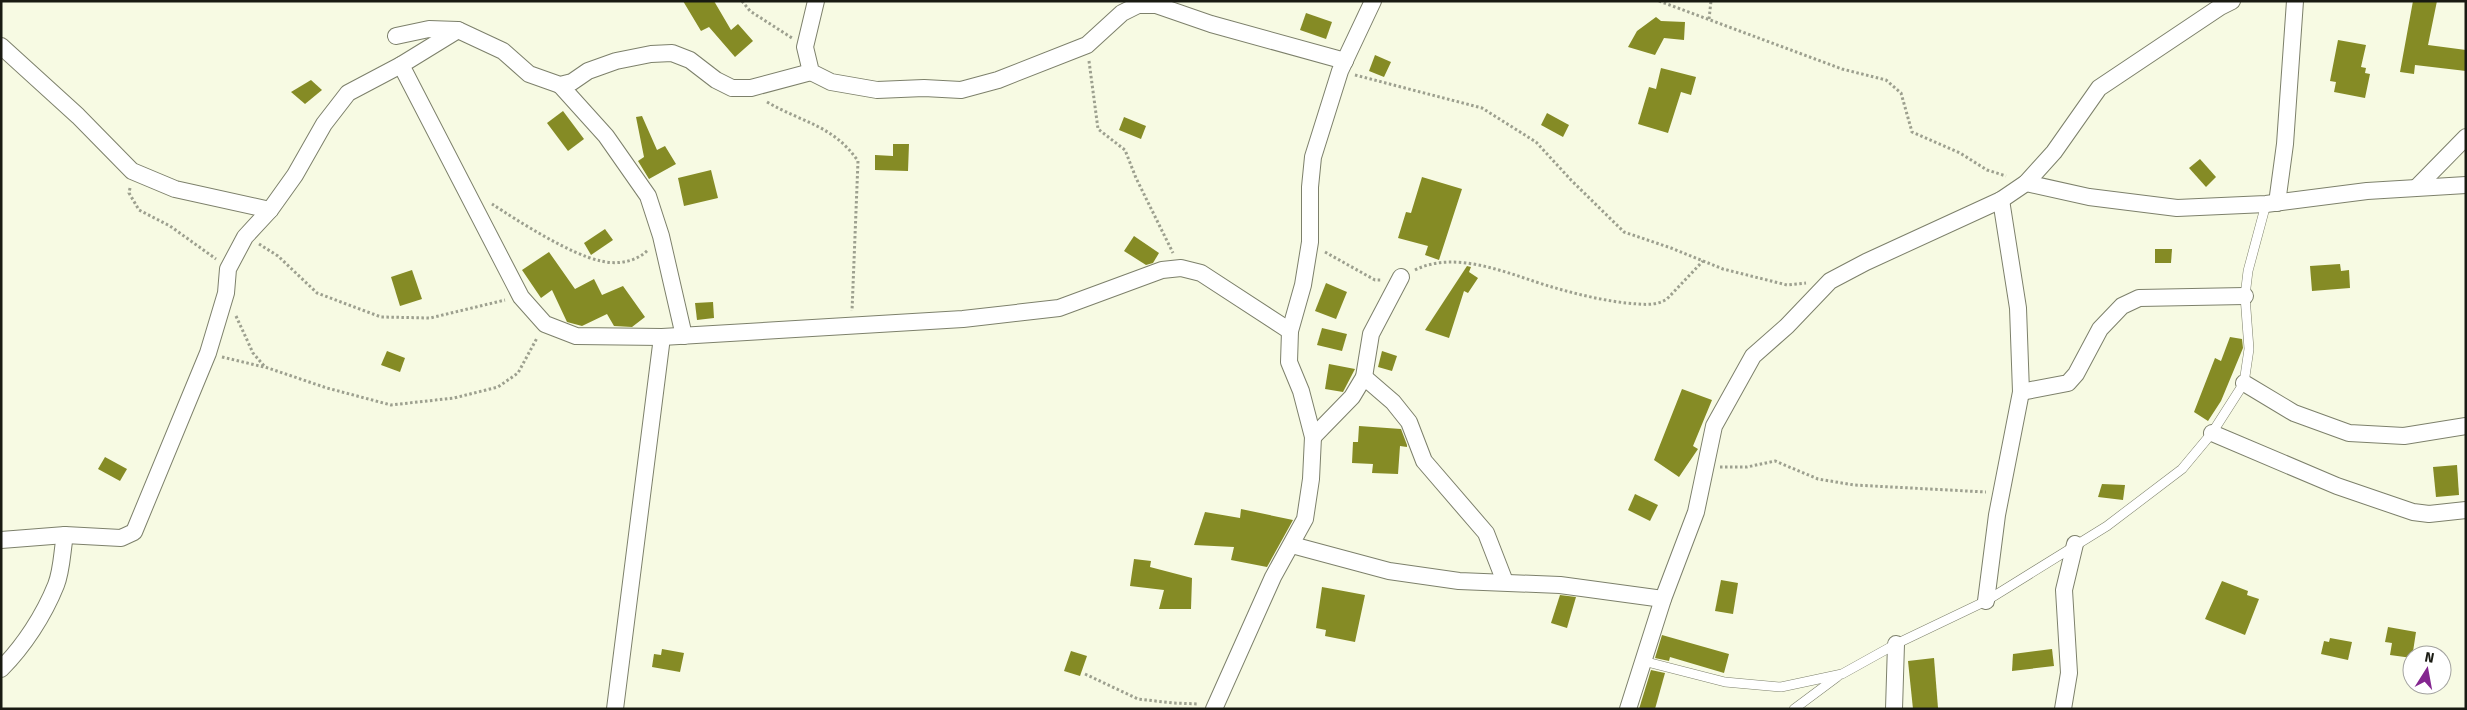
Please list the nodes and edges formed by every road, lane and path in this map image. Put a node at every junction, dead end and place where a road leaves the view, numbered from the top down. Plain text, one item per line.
1 (742, 1) edge
2 (816, 1) edge
3 (1373, 1) edge
4 (1659, 1) edge
5 (1711, 1) edge
6 (2232, 1) edge
7 (2295, 1) edge
8 (1138, 3) edge
9 (1709, 19) junction
10 (458, 30) junction
11 (396, 36) dead end
12 (1087, 45) junction
13 (1, 46) edge
14 (805, 47) junction
15 (401, 65) junction
16 (1343, 66) junction
17 (811, 72) junction
18 (560, 85) junction
19 (751, 88) junction
20 (2466, 137) edge
21 (132, 171) junction
22 (2026, 183) junction
23 (2466, 185) edge
24 (2417, 187) junction
25 (486, 199) dead end
26 (2001, 200) junction
27 (2272, 203) junction
28 (270, 210) junction
29 (661, 236) junction
30 (245, 237) junction
31 (1310, 242) junction
32 (1703, 261) junction
33 (1181, 268) junction
34 (228, 269) junction
35 (1401, 277) junction
36 (1830, 281) junction
37 (226, 292) junction
38 (2245, 296) junction
39 (521, 297) junction
40 (544, 324) junction
41 (852, 326) junction
42 (1290, 331) junction
43 (684, 336) junction
44 (662, 337) junction
45 (208, 353) junction
46 (265, 367) junction
47 (1364, 377) junction
48 (2244, 383) junction
49 (2021, 392) junction
50 (2466, 426) edge
51 (2212, 433) junction
52 (1313, 437) junction
53 (1705, 467) junction
54 (2001, 493) junction
55 (2466, 510) edge
56 (65, 535) junction
57 (1, 540) edge
58 (2075, 544) junction
59 (1292, 545) junction
60 (1505, 582) junction
61 (1663, 598) junction
62 (1986, 601) junction
63 (1896, 644) junction
64 (1643, 661) junction
65 (1, 669) edge
66 (1084, 674) dead end
67 (1842, 674) junction
68 (1214, 706) edge
69 (615, 709) edge
70 (1628, 709) edge
71 (1794, 709) edge
72 (1894, 709) edge
73 (2063, 709) edge

1 - 14 path
2 - 14 street
3 - 16 street
4 - 9 path
5 - 9 path
6 - 22 street
7 - 27 street
8 - 12 street
8 - 16 street
9 - 22 path
10 - 11 street
10 - 15 street
10 - 18 street
12 - 17 street
12 - 33 path
13 - 21 street
14 - 17 street
15 - 28 street
15 - 39 street
16 - 31 street
16 - 32 path
17 - 19 street
18 - 19 street
18 - 29 street
19 - 41 path
20 - 24 street
21 - 28 street
21 - 34 path
22 - 26 street
22 - 27 street
23 - 24 street
24 - 27 street
25 - 29 path
26 - 36 street
26 - 49 street
27 - 38 lane
28 - 30 street
29 - 43 street
30 - 34 street
30 - 39 path
31 - 35 path
31 - 42 street
32 - 35 path
32 - 36 path
33 - 41 street
33 - 42 street
34 - 37 street
35 - 47 street
36 - 53 street
37 - 45 street
37 - 46 path
38 - 48 lane
38 - 49 street
39 - 40 street
40 - 44 street
40 - 46 path
41 - 43 street
42 - 52 street
43 - 44 street
44 - 69 street
45 - 46 path
45 - 56 street
47 - 52 street
47 - 60 street
48 - 50 street
48 - 51 lane
49 - 54 street
51 - 55 street
51 - 58 lane
52 - 59 street
53 - 54 path
53 - 61 street
54 - 62 street
56 - 57 street
56 - 65 street
58 - 62 lane
58 - 73 street
59 - 60 street
59 - 68 street
60 - 61 street
61 - 64 street
62 - 63 lane
63 - 67 lane
63 - 72 street
64 - 67 lane
64 - 70 street
66 - 68 path
67 - 71 lane

